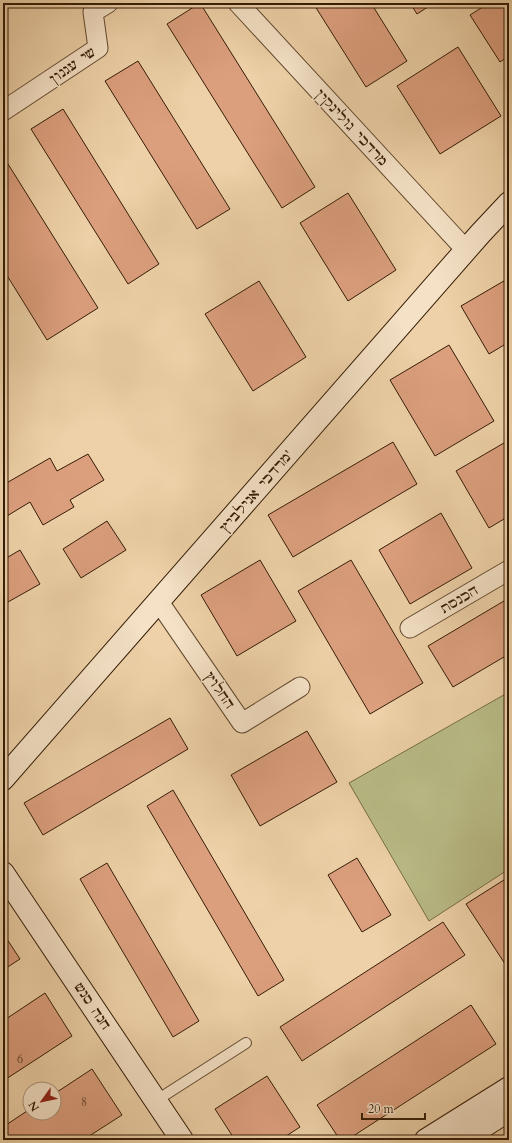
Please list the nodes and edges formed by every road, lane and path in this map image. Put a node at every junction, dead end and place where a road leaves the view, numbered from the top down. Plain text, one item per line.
1 (108, 3) edge
2 (238, 3) edge
3 (3, 111) edge
4 (509, 203) edge
5 (466, 250) junction
6 (509, 570) edge
7 (159, 602) junction
8 (410, 628) dead end
9 (300, 687) dead end
10 (3, 779) edge
11 (3, 873) edge
12 (246, 1043) dead end
13 (509, 1088) edge
14 (157, 1100) junction
15 (509, 1110) edge
16 (182, 1140) edge
17 (426, 1140) edge
18 (462, 1140) edge

1 - 3 street, שי עגנון
2 - 5 street, מרדכי גולינקין
4 - 5 street, מרדכי אנילביץ'
5 - 7 street, מרדכי אנילביץ'
6 - 8 street, הכנסת
7 - 9 street, החלוץ
7 - 10 street, מרדכי אנילביץ'
11 - 14 street, חנה סנש
12 - 14 lane
13 - 17 street
14 - 16 street, חנה סנש
15 - 18 street

